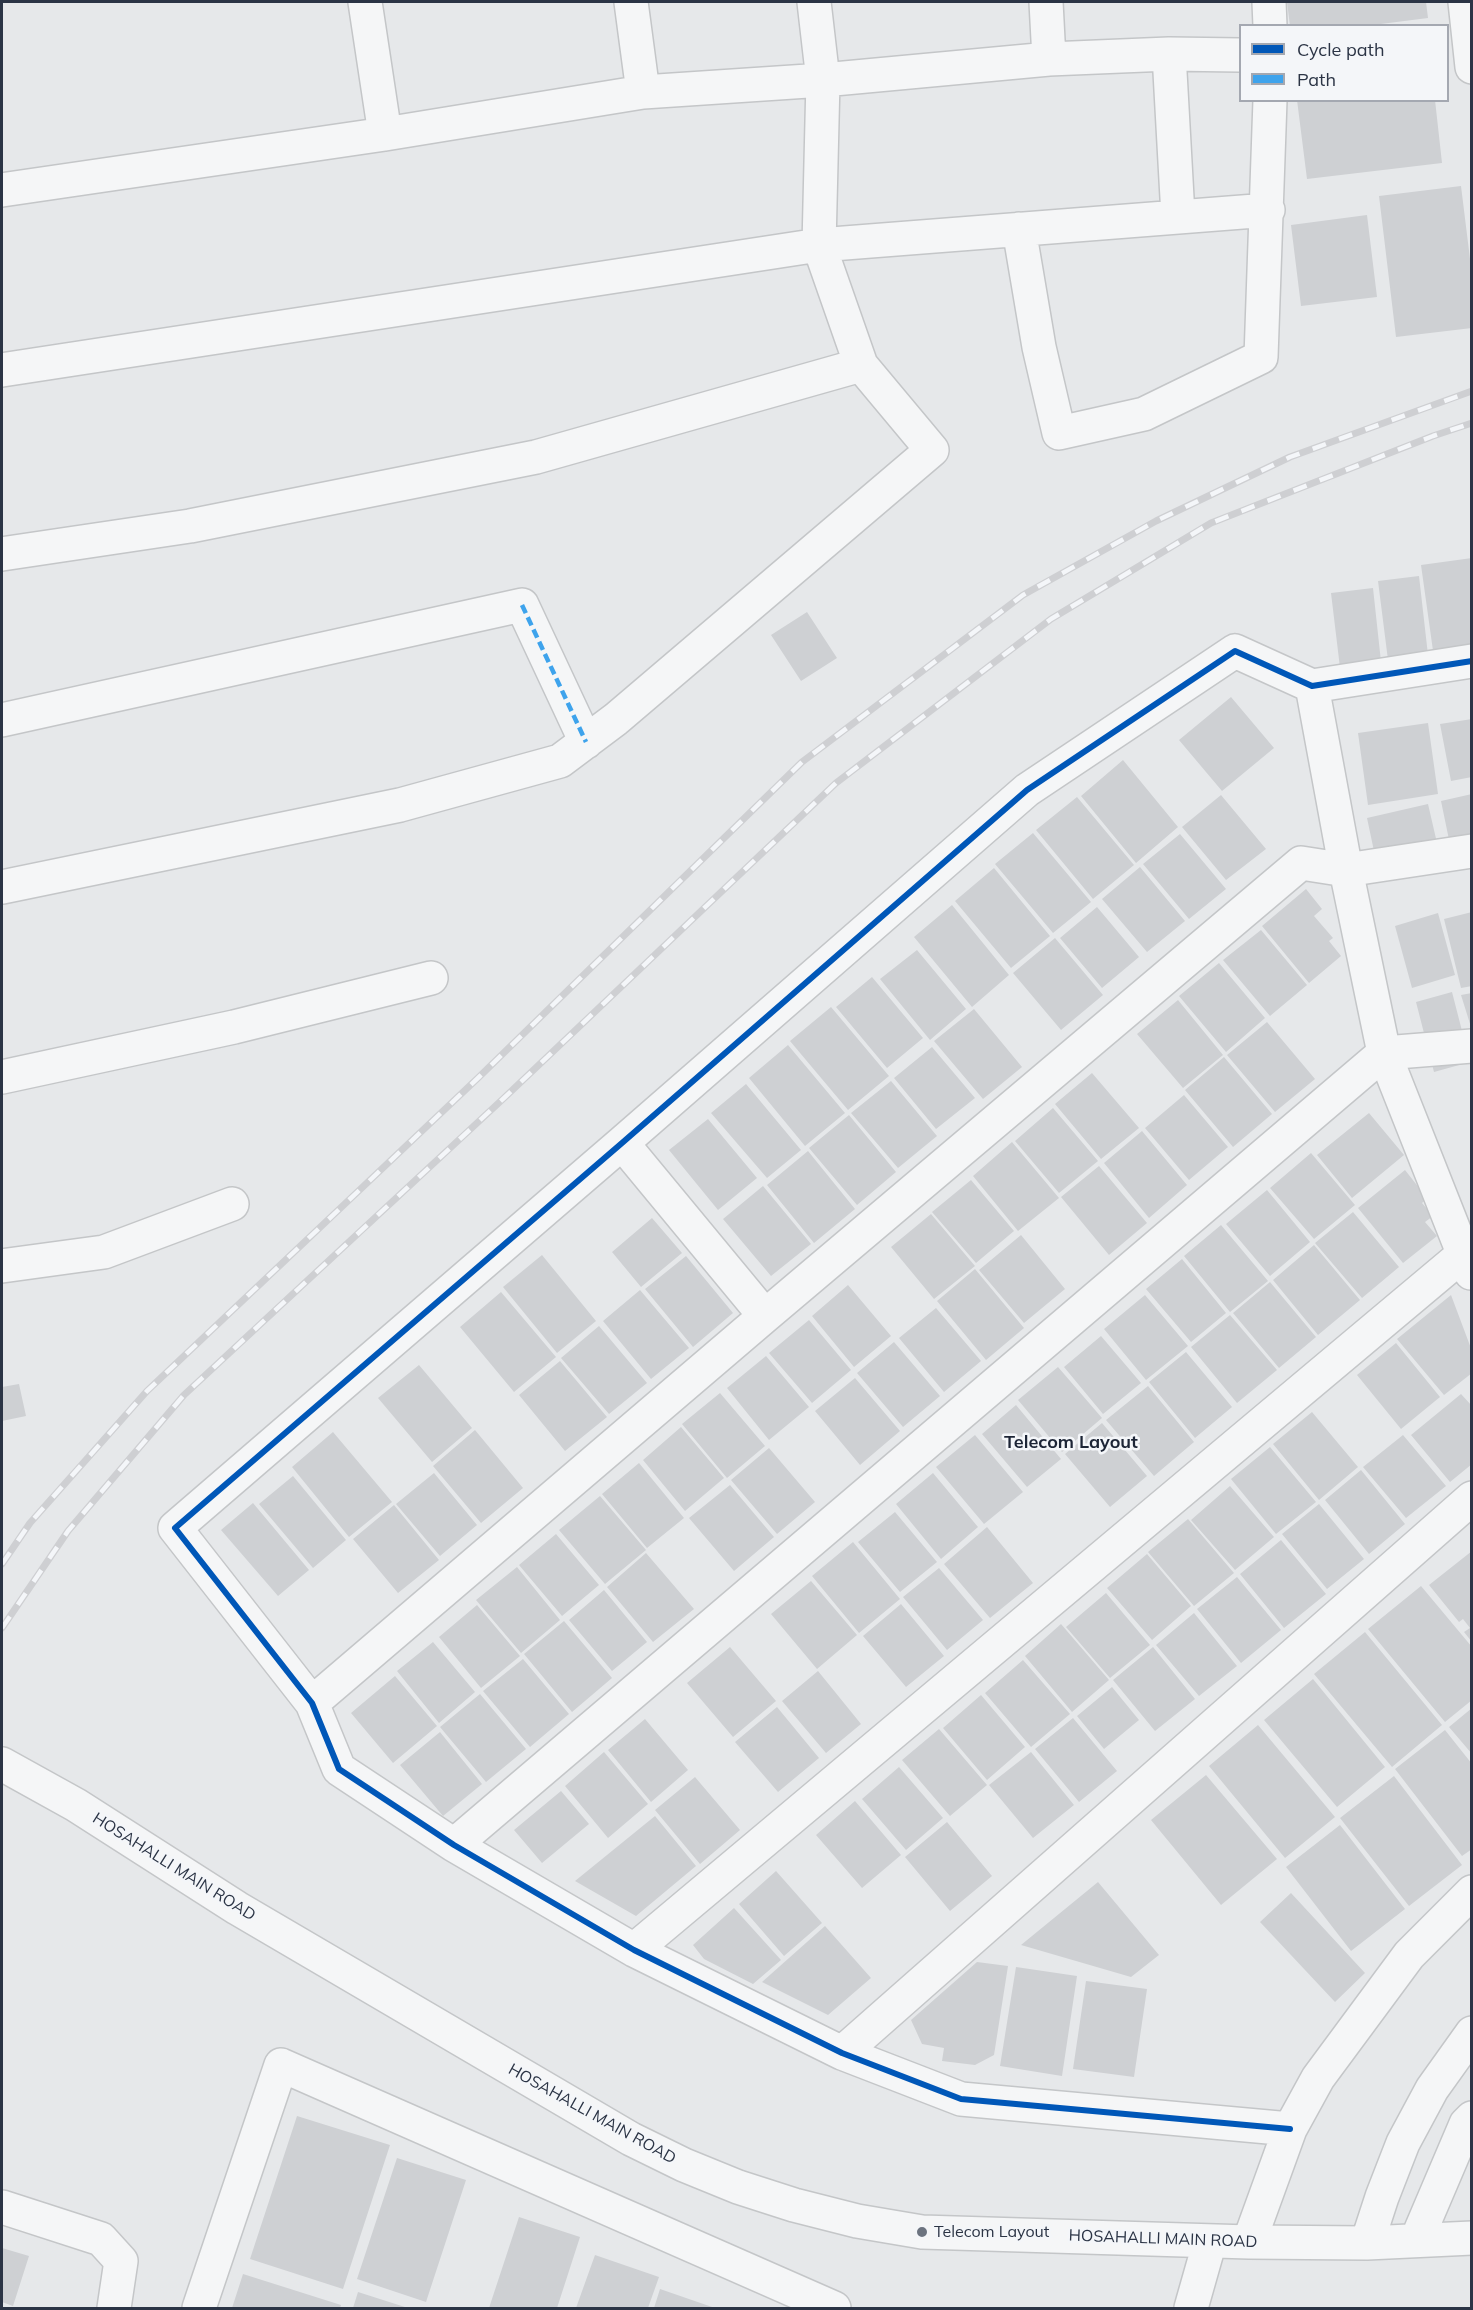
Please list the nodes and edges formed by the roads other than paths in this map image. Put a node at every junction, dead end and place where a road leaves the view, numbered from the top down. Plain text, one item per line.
1 (365, 2) edge
2 (631, 2) edge
3 (814, 2) edge
4 (1046, 2) edge
5 (1269, 2) edge
6 (1465, 2) edge
7 (1270, 24) edge
8 (1169, 54) junction
9 (1239, 55) edge
10 (1049, 59) junction
11 (1472, 67) edge
12 (823, 80) junction
13 (643, 92) junction
14 (1270, 102) edge
15 (385, 135) junction
16 (2, 190) edge
17 (1268, 210) junction
18 (1178, 216) junction
19 (1019, 229) junction
20 (819, 244) junction
21 (861, 365) junction
22 (2, 370) edge
23 (2, 554) edge
24 (1472, 661) edge
25 (1312, 686) junction
26 (2, 720) edge
27 (586, 742) junction
28 (1472, 851) edge
29 (1346, 870) junction
30 (2, 887) edge
31 (431, 978) dead end
32 (1472, 1046) edge
33 (1384, 1053) junction
34 (2, 1077) edge
35 (622, 1143) junction
36 (232, 1204) dead end
37 (1469, 1260) edge
38 (2, 1266) edge
39 (765, 1316) junction
40 (1472, 1498) edge
41 (312, 1703) junction
42 (2, 1764) edge
43 (454, 1845) junction
44 (1472, 1892) edge
45 (634, 1950) junction
46 (1472, 2033) edge
47 (842, 2053) junction
48 (1472, 2118) edge
49 (1290, 2129) junction
50 (2, 2207) edge
51 (1472, 2238) edge
52 (1426, 2239) junction
53 (1210, 2241) junction
54 (1248, 2242) junction
55 (1367, 2243) junction
56 (114, 2308) edge
57 (199, 2308) edge
58 (834, 2308) edge
59 (1191, 2308) edge

1 - 15 street
2 - 13 street
3 - 12 street
4 - 10 street
5 - 7 street
6 - 11 street
8 - 9 street
8 - 10 street
8 - 18 street
10 - 12 street
12 - 13 street
12 - 20 street
13 - 15 street
14 - 17 street
15 - 16 street
17 - 18 street
17 - 19 street
18 - 19 street
19 - 20 street
20 - 21 street
20 - 22 street
21 - 23 street
21 - 27 street
24 - 25 street
25 - 29 street
25 - 35 street
26 - 27 street
27 - 30 street
28 - 29 street
29 - 33 street
29 - 39 street
31 - 34 street
32 - 33 street
33 - 37 street
33 - 43 street
35 - 39 street
35 - 41 street
36 - 38 street
37 - 45 street
39 - 41 street
40 - 47 street
41 - 43 street
42 - 53 street, HOSAHALLI MAIN ROAD
43 - 45 street
44 - 49 street
45 - 47 street
46 - 55 street
47 - 49 street
48 - 52 street
49 - 54 street
50 - 56 street
51 - 52 street, HOSAHALLI MAIN ROAD
52 - 55 street, HOSAHALLI MAIN ROAD
53 - 54 street, HOSAHALLI MAIN ROAD
53 - 59 street
54 - 55 street, HOSAHALLI MAIN ROAD
57 - 58 street

